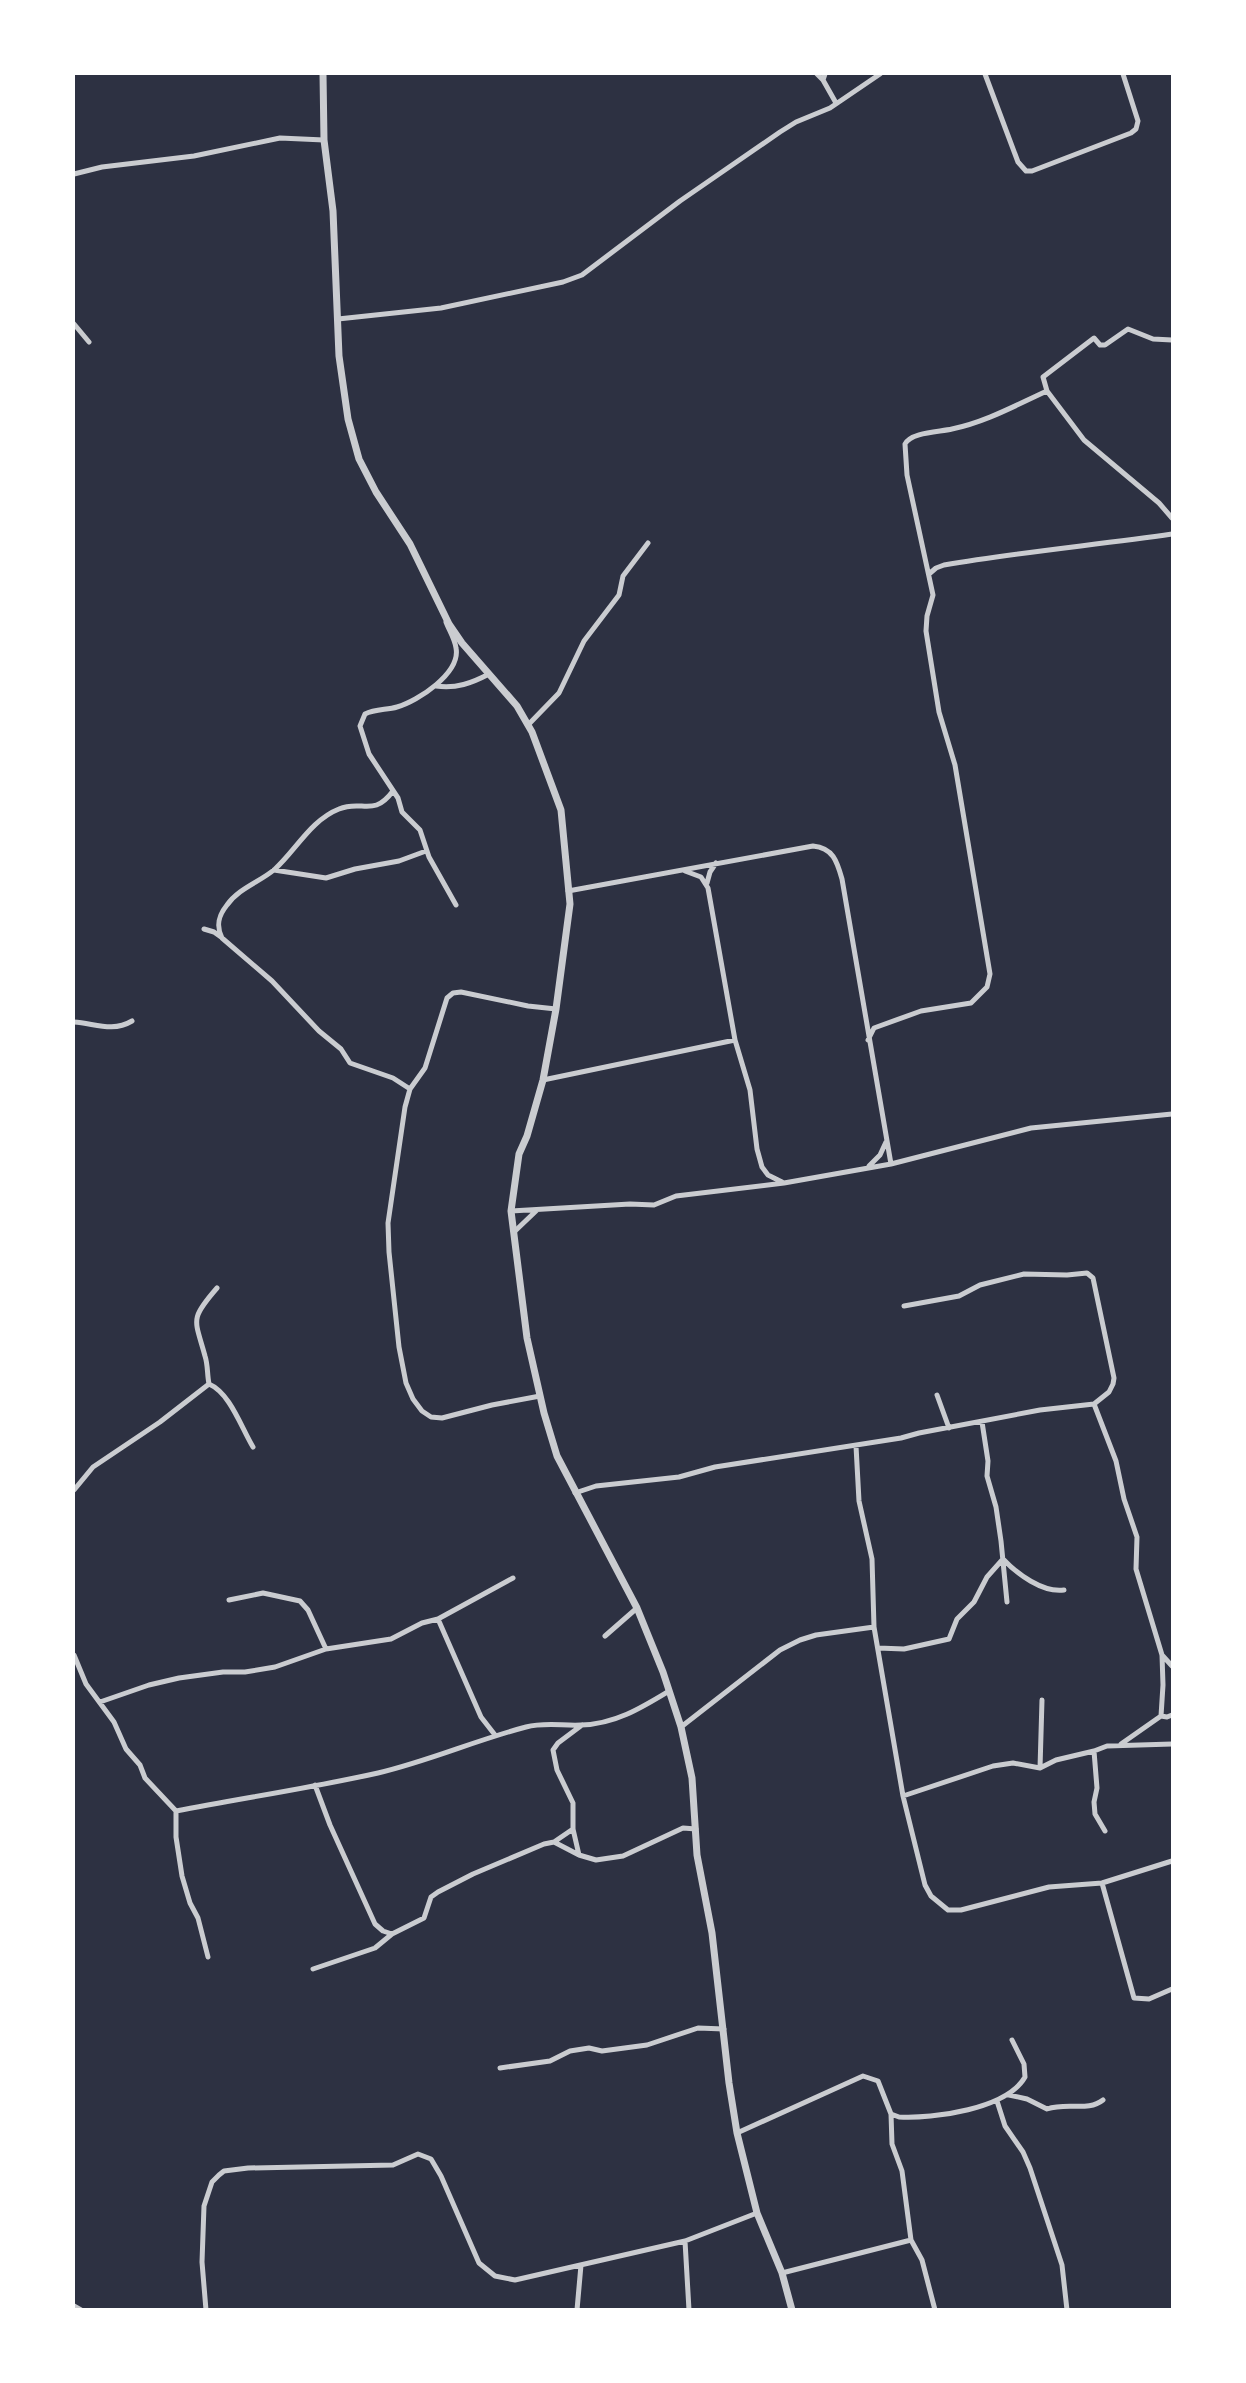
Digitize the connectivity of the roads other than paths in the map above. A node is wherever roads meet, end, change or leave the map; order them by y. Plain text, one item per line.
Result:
1 (323, 74) edge
2 (817, 74) edge
3 (880, 74) edge
4 (985, 74) edge
5 (1123, 74) edge
6 (824, 77) edge
7 (836, 104) junction
8 (324, 140) junction
9 (74, 174) edge
10 (338, 319) junction
11 (74, 324) edge
12 (1173, 340) edge
13 (89, 342) dead end
14 (1047, 391) junction
15 (1173, 518) edge
16 (1173, 534) edge
17 (648, 543) dead end
18 (929, 574) junction
19 (441, 609) junction
20 (489, 674) junction
21 (436, 686) junction
22 (528, 725) junction
23 (393, 791) junction
24 (426, 851) junction
25 (716, 863) junction
26 (274, 870) junction
27 (683, 870) junction
28 (707, 884) junction
29 (567, 891) junction
30 (456, 904) dead end
31 (204, 929) dead end
32 (222, 938) junction
33 (556, 1009) junction
34 (132, 1021) dead end
35 (74, 1022) edge
36 (735, 1040) junction
37 (868, 1040) junction
38 (543, 1080) junction
39 (410, 1089) junction
40 (1173, 1114) edge
41 (886, 1141) junction
42 (891, 1164) junction
43 (866, 1167) junction
44 (784, 1183) junction
45 (511, 1211) junction
46 (536, 1211) junction
47 (514, 1232) junction
48 (217, 1288) dead end
49 (904, 1306) dead end
50 (209, 1384) junction
51 (937, 1395) dead end
52 (540, 1396) junction
53 (1094, 1404) junction
54 (982, 1422) junction
55 (949, 1428) junction
56 (856, 1446) junction
57 (253, 1447) dead end
58 (74, 1490) edge
59 (575, 1493) junction
60 (1003, 1559) junction
61 (513, 1578) dead end
62 (1064, 1590) dead end
63 (229, 1600) dead end
64 (1007, 1602) dead end
65 (637, 1608) junction
66 (438, 1618) junction
67 (874, 1627) junction
68 (605, 1636) dead end
69 (878, 1648) junction
70 (326, 1649) junction
71 (74, 1655) edge
72 (1162, 1655) junction
73 (1173, 1666) edge
74 (669, 1691) junction
75 (1042, 1700) dead end
76 (100, 1702) junction
77 (1173, 1715) edge
78 (1161, 1716) junction
79 (582, 1725) junction
80 (681, 1727) junction
81 (495, 1735) junction
82 (1121, 1744) junction
83 (1173, 1744) edge
84 (1094, 1751) junction
85 (1040, 1768) junction
86 (315, 1785) junction
87 (903, 1796) junction
88 (176, 1811) junction
89 (573, 1829) junction
90 (696, 1829) junction
91 (1105, 1831) dead end
92 (554, 1842) junction
93 (579, 1855) junction
94 (1173, 1861) edge
95 (1102, 1882) junction
96 (392, 1934) junction
97 (208, 1957) dead end
98 (313, 1969) dead end
99 (1171, 1992) edge
100 (724, 2029) junction
101 (1012, 2040) dead end
102 (500, 2068) dead end
103 (1009, 2095) junction
104 (1103, 2100) dead end
105 (997, 2101) junction
106 (891, 2114) junction
107 (737, 2133) junction
108 (757, 2213) junction
109 (911, 2240) junction
110 (685, 2241) junction
111 (581, 2265) junction
112 (782, 2273) junction
113 (74, 2306) edge
114 (81, 2310) edge
115 (206, 2310) edge
116 (577, 2310) edge
117 (689, 2310) edge
118 (792, 2310) edge
119 (936, 2310) edge
120 (1067, 2310) edge

1 - 8 street
2 - 6 street
3 - 7 street
4 - 5 street
6 - 7 street
7 - 10 street
8 - 9 street
8 - 10 street
10 - 19 street
11 - 13 street
12 - 14 street
14 - 15 street
14 - 18 street
16 - 18 street
17 - 22 street
18 - 37 street
19 - 20 street
19 - 21 street
20 - 21 street
20 - 22 street
21 - 23 street
22 - 29 street
23 - 24 street
23 - 26 street
24 - 26 street
24 - 30 street
25 - 27 street
25 - 28 street
25 - 37 street
26 - 32 street
27 - 28 street
27 - 29 street
28 - 36 street
29 - 33 street
31 - 32 street
32 - 39 street
33 - 38 street
33 - 39 street
34 - 35 street
36 - 38 street
36 - 44 street
37 - 41 street
38 - 45 street
39 - 52 street
40 - 42 street
41 - 42 street
41 - 43 street
42 - 43 street
43 - 44 street
44 - 46 street
45 - 46 street
45 - 47 street
46 - 47 street
47 - 52 street
48 - 50 street
49 - 53 street
50 - 57 street
50 - 58 street
51 - 55 street
52 - 59 street
53 - 54 street
53 - 72 street
54 - 55 street
54 - 60 street
55 - 56 street
56 - 59 street
56 - 67 street
59 - 65 street
60 - 62 street
60 - 64 street
60 - 69 street
61 - 66 street
63 - 70 street
65 - 68 street
65 - 74 street
66 - 70 street
66 - 81 street
67 - 69 street
67 - 80 street
69 - 87 street
70 - 76 street
71 - 76 street
72 - 73 street
72 - 78 street
74 - 79 street
74 - 80 street
75 - 85 street
76 - 88 street
77 - 78 street
78 - 82 street
79 - 81 street
79 - 89 street
80 - 90 street
81 - 86 street
82 - 83 street
82 - 84 street
84 - 85 street
84 - 91 street
85 - 87 street
86 - 88 street
86 - 96 street
87 - 95 street
88 - 97 street
89 - 92 street
89 - 93 street
90 - 93 street
90 - 100 street
92 - 93 street
92 - 96 street
94 - 95 street
95 - 99 street
96 - 98 street
100 - 102 street
100 - 107 street
101 - 103 street
103 - 104 street
103 - 105 street
105 - 106 street
105 - 120 street
106 - 107 street
106 - 109 street
107 - 108 street
108 - 110 street
108 - 112 street
109 - 112 street
109 - 119 street
110 - 111 street
110 - 117 street
111 - 115 street
111 - 116 street
112 - 118 street
113 - 114 street

